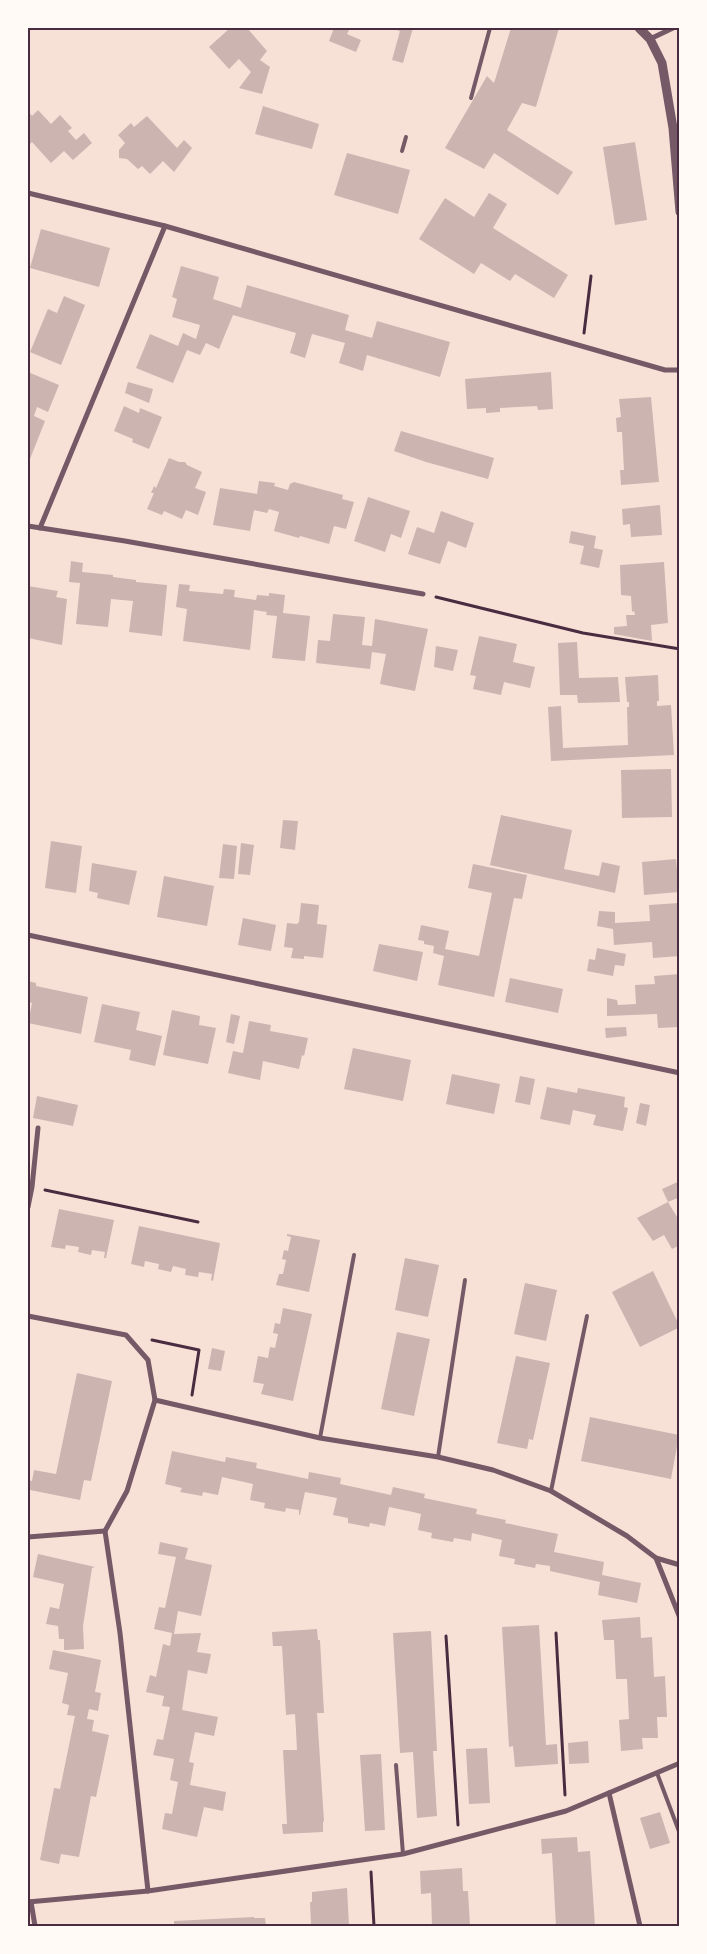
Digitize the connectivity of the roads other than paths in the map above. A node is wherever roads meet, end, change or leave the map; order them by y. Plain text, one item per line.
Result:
1 (490, 28) edge
2 (638, 28) edge
3 (673, 28) edge
4 (650, 39) junction
5 (471, 98) dead end
6 (676, 128) edge
7 (406, 137) dead end
8 (402, 151) dead end
9 (28, 193) edge
10 (680, 212) edge
11 (165, 226) junction
12 (680, 370) edge
13 (28, 526) edge
14 (40, 528) junction
15 (423, 594) road end
16 (28, 935) edge
17 (680, 1073) edge
18 (38, 1128) dead end
19 (28, 1207) edge
20 (354, 1254) dead end
21 (465, 1280) dead end
22 (28, 1316) edge
23 (587, 1316) dead end
24 (155, 1400) junction
25 (320, 1438) junction
26 (438, 1457) junction
27 (551, 1491) junction
28 (105, 1531) junction
29 (28, 1537) edge
30 (656, 1558) junction
31 (680, 1565) edge
32 (680, 1618) edge
33 (680, 1763) edge
34 (396, 1765) dead end
35 (657, 1773) junction
36 (609, 1793) junction
37 (680, 1834) edge
38 (403, 1854) junction
39 (148, 1891) junction
40 (29, 1902) edge
41 (35, 1926) edge
42 (640, 1926) edge

1 - 5 lane
2 - 4 street
3 - 4 street
4 - 6 street
6 - 10 street
7 - 8 lane
9 - 11 street
11 - 12 street
11 - 14 street
13 - 14 street
14 - 15 street
16 - 17 street
18 - 19 street
20 - 25 lane
21 - 26 lane
22 - 24 street
23 - 27 lane
24 - 25 street
24 - 28 street
25 - 26 street
26 - 27 street
27 - 30 street
28 - 29 street
28 - 39 street
30 - 31 street
30 - 32 street
33 - 35 street
34 - 38 lane
35 - 36 street
35 - 37 lane
36 - 38 street
36 - 42 street
38 - 39 street
39 - 40 street
40 - 41 street

